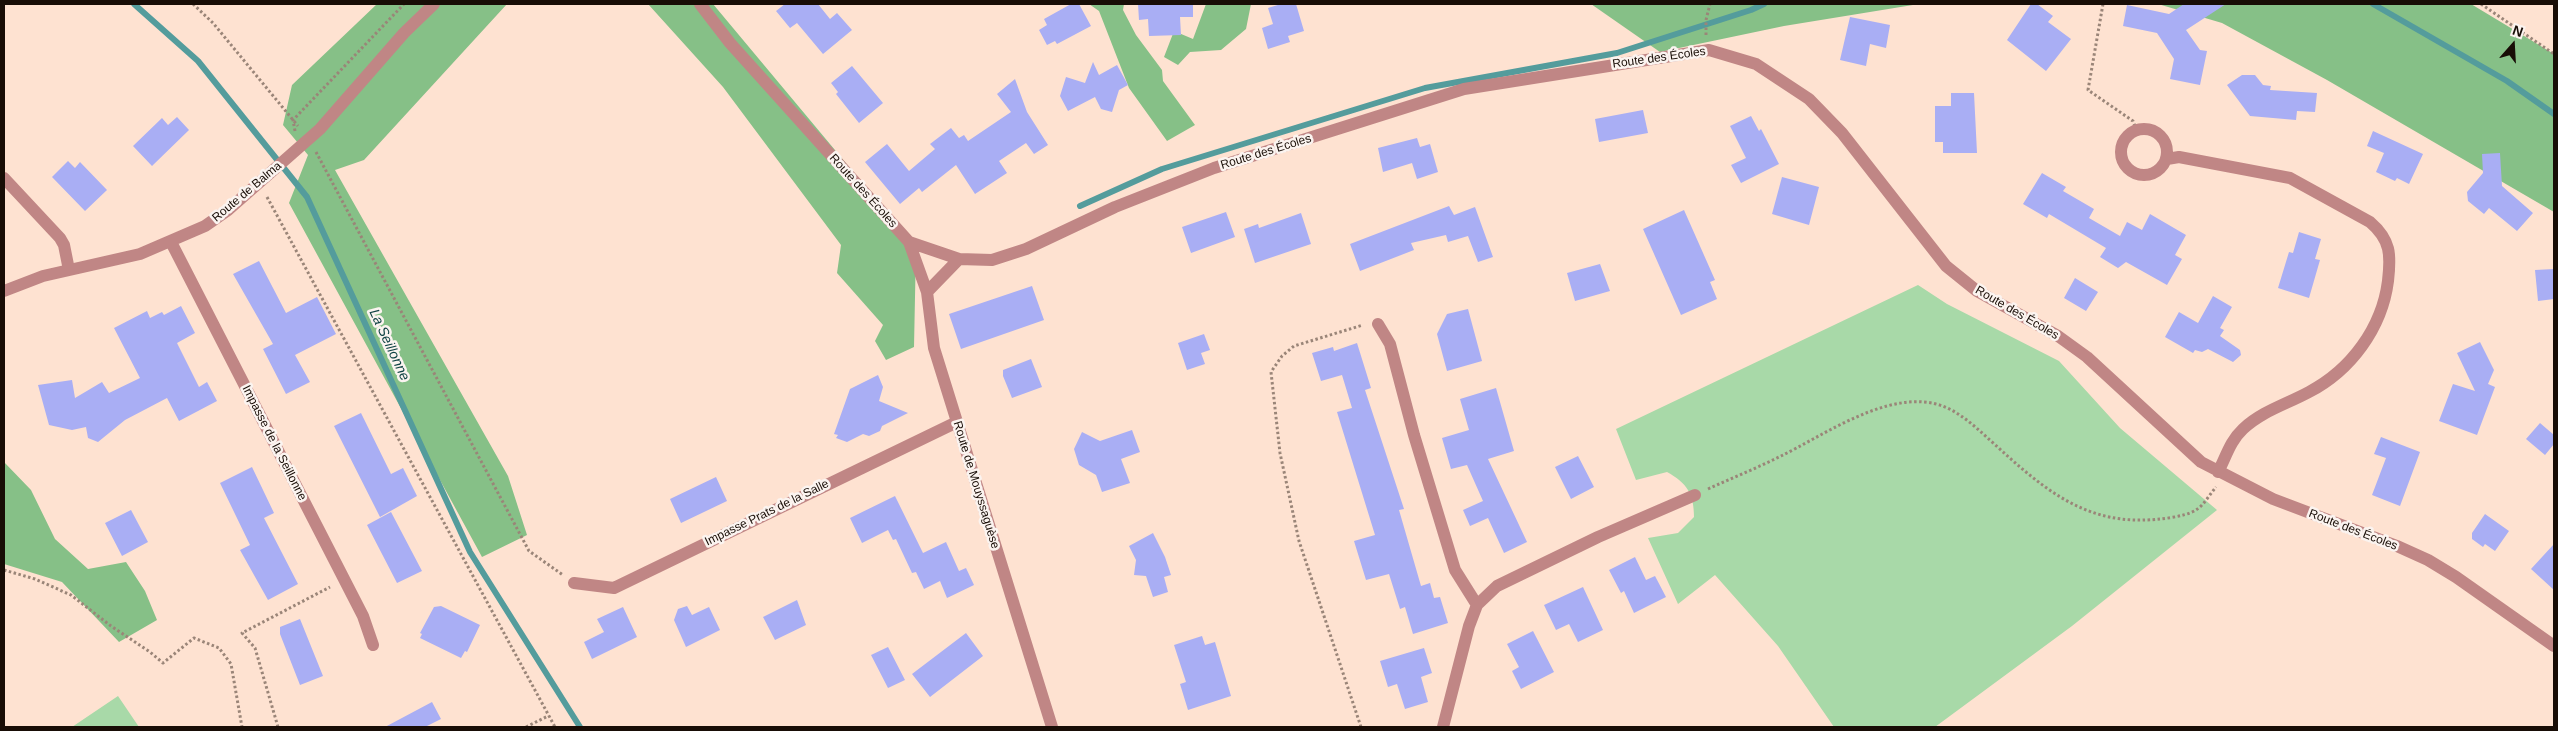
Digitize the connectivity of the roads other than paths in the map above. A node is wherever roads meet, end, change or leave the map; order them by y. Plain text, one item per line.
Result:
1 (434, 4) edge
2 (700, 4) edge
3 (2167, 159) junction
4 (4, 178) edge
5 (171, 242) junction
6 (909, 242) junction
7 (959, 259) junction
8 (69, 270) junction
9 (4, 291) edge
10 (927, 292) junction
11 (1378, 324) road end
12 (957, 422) junction
13 (2222, 474) junction
14 (1695, 495) road end
15 (574, 583) road end
16 (1477, 604) junction
17 (373, 646) dead end
18 (2554, 646) edge
19 (1052, 727) edge
20 (1443, 727) edge

1 - 5 street, Route de Balma
2 - 6 street, Route des Écoles
3 - 3 street
3 - 13 street
4 - 8 street
5 - 8 street, Route de Balma
5 - 17 street, Impasse de la Seillonne
6 - 7 street, Route des Écoles
6 - 10 street, Route de Mouyssaguèse
7 - 10 street
7 - 13 street, Route des Écoles
8 - 9 street, Route de Balma
10 - 12 street, Route de Mouyssaguèse
11 - 16 street
12 - 15 street, Impasse Prats de la Salle
12 - 19 street, Route de Mouyssaguèse
13 - 18 street, Route des Écoles
14 - 16 street
16 - 20 street

